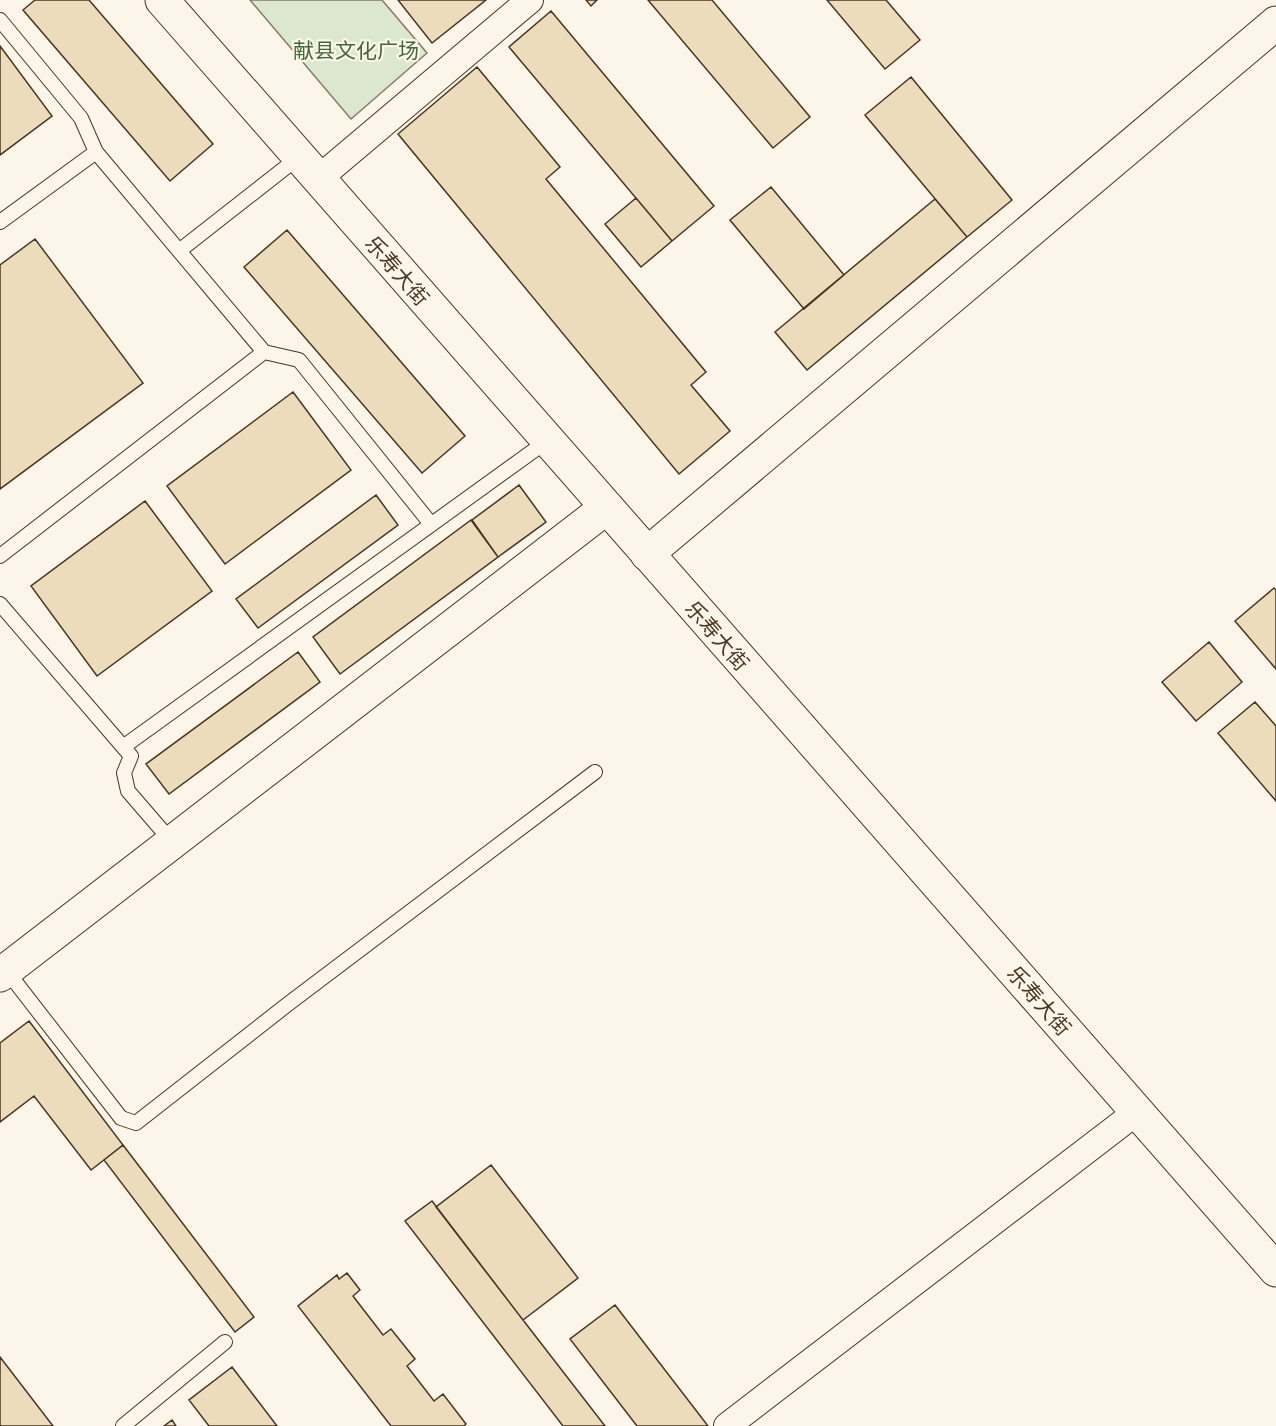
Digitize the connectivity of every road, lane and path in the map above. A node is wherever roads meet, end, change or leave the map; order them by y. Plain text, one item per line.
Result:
1 (162, 0) edge
2 (530, 0) edge
3 (0, 20) edge
4 (1276, 23) edge
5 (96, 152) junction
6 (308, 168) junction
7 (0, 222) edge
8 (179, 251) junction
9 (264, 352) junction
10 (547, 441) junction
11 (606, 508) junction
12 (431, 524) junction
13 (647, 554) junction
14 (0, 556) edge
15 (0, 604) edge
16 (123, 747) junction
17 (595, 772) dead end
18 (172, 842) junction
19 (3, 972) edge
20 (1138, 1112) junction
21 (1276, 1270) edge
22 (225, 1342) dead end
23 (123, 1426) edge
24 (727, 1426) edge

1 - 6 main road, 乐寿大街
2 - 6 street
3 - 5 lane
4 - 13 main road
5 - 7 lane
5 - 8 lane
6 - 8 lane
6 - 10 main road, 乐寿大街
8 - 9 lane
9 - 12 lane
9 - 14 lane
10 - 11 main road, 乐寿大街
10 - 12 lane
11 - 13 main road, 乐寿大街
11 - 18 main road
12 - 16 lane
13 - 20 main road, 乐寿大街
15 - 16 lane
16 - 18 lane
17 - 19 lane
18 - 19 main road
20 - 21 main road, 乐寿大街
20 - 24 street
22 - 23 lane

